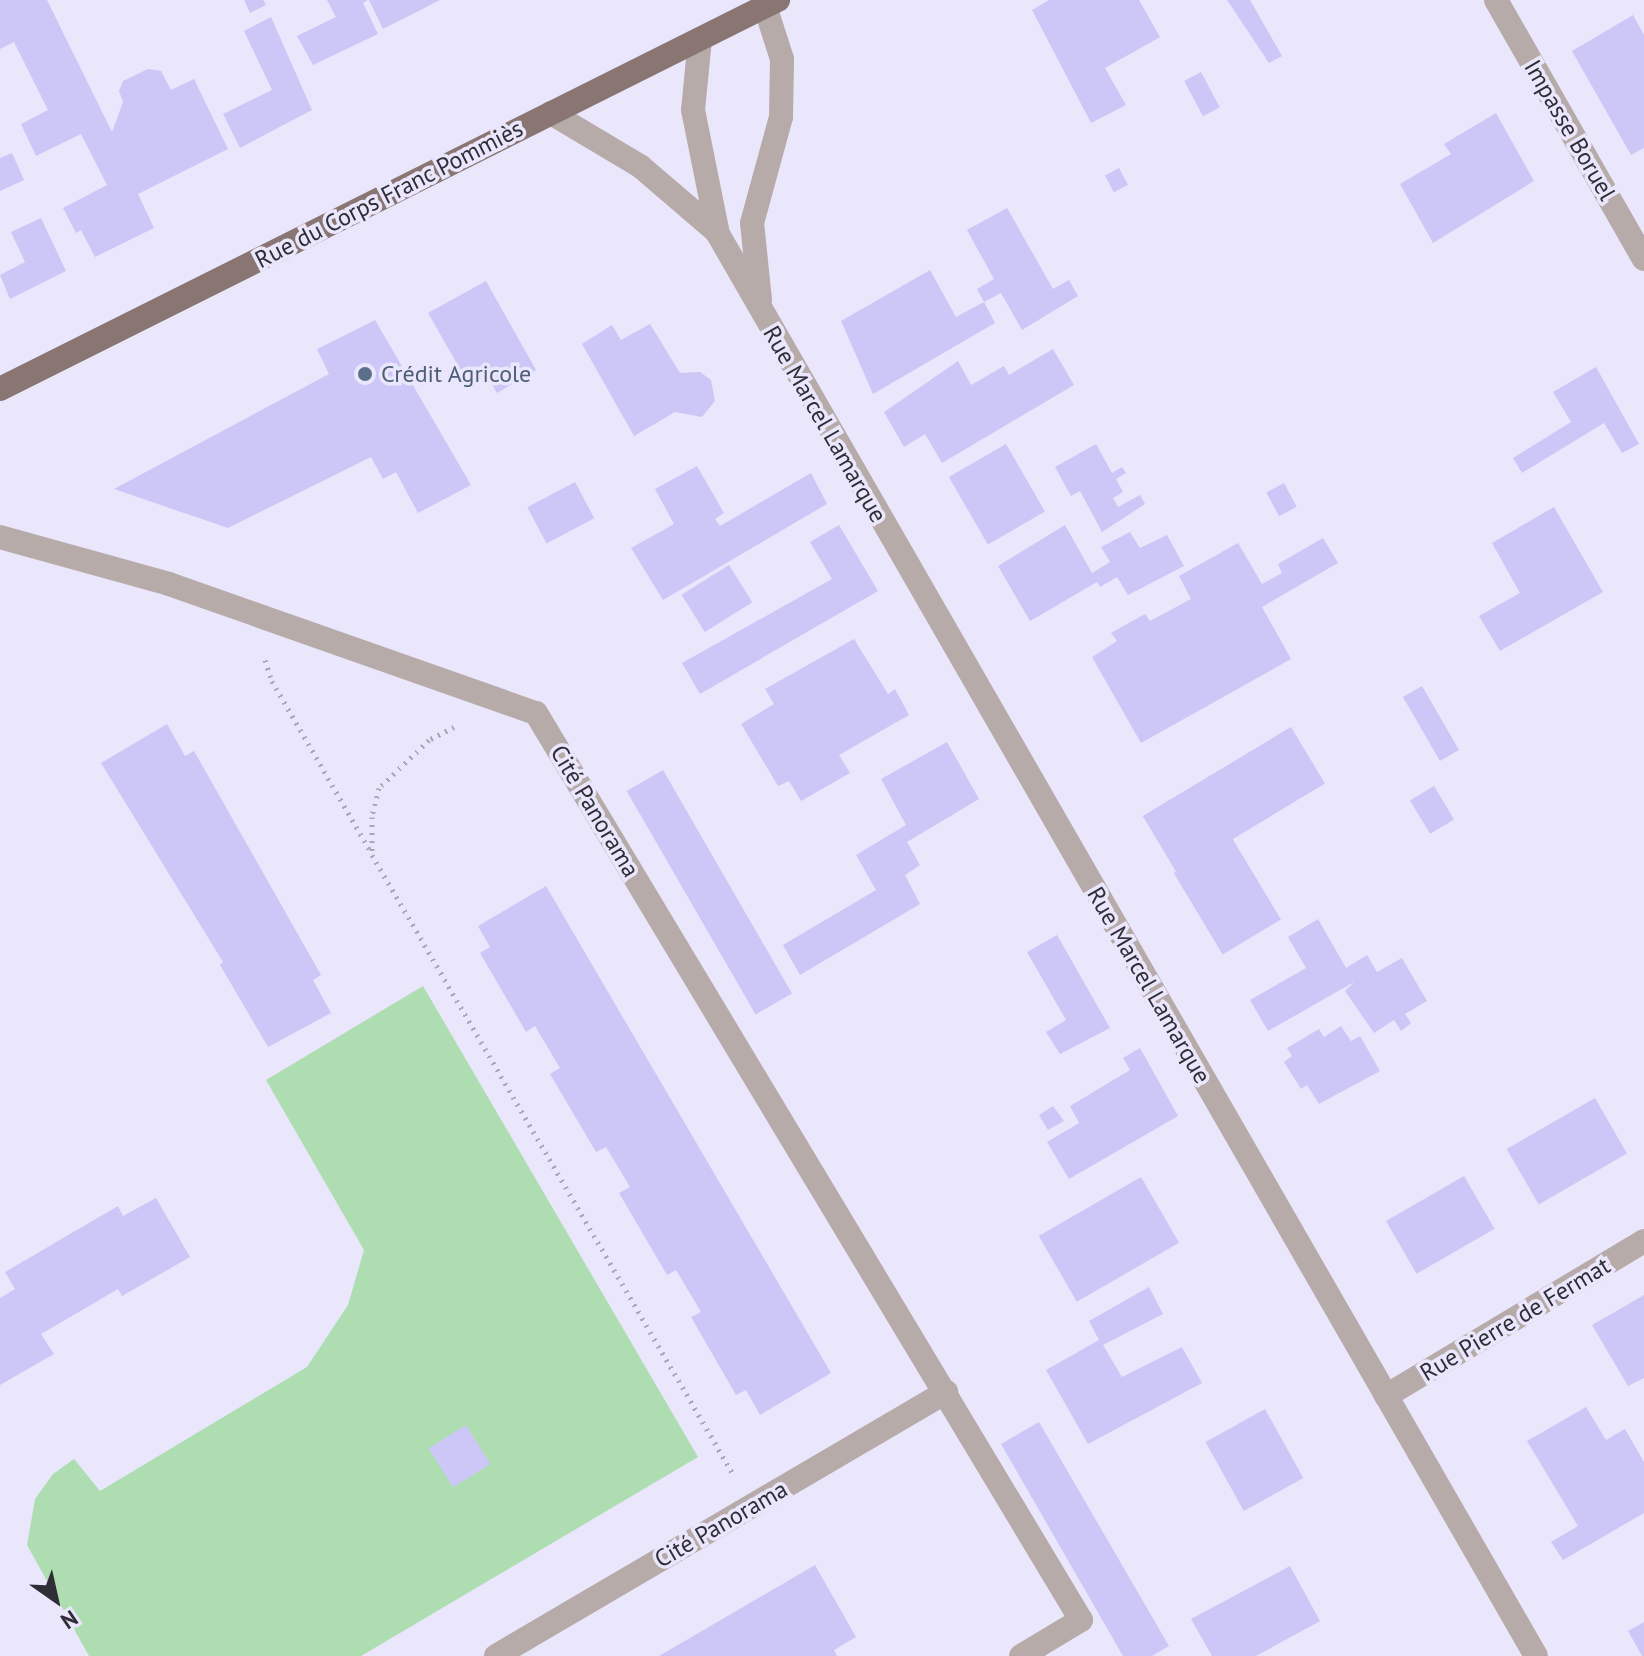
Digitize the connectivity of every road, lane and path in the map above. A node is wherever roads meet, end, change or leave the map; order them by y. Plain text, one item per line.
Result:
1 (1496, 0) edge
2 (772, 3) edge
3 (700, 39) junction
4 (551, 113) junction
5 (718, 234) junction
6 (1644, 259) edge
7 (762, 315) junction
8 (0, 389) edge
9 (0, 537) edge
10 (251, 613) junction
11 (500, 701) junction
12 (372, 855) junction
13 (1644, 1241) edge
14 (946, 1392) junction
15 (1386, 1396) junction
16 (752, 1506) junction
17 (496, 1656) edge
18 (1021, 1656) edge
19 (1536, 1656) edge

1 - 6 street, Impasse Boruel
2 - 3 main road, Rue du Corps Franc Pommiès
2 - 7 street, Rue Marcel Lamarque
3 - 4 main road, Rue du Corps Franc Pommiès
3 - 5 street, Rue Marcel Lamarque
4 - 5 street, Rue Marcel Lamarque
4 - 8 main road, Rue du Corps Franc Pommiès
5 - 7 street, Rue Marcel Lamarque
7 - 15 street, Rue Marcel Lamarque
9 - 10 street, Cité Panorama
10 - 11 street, Cité Panorama
10 - 12 path
11 - 12 path
11 - 14 street, Cité Panorama
12 - 16 path
13 - 15 street, Rue Pierre de Fermat
14 - 16 street, Cité Panorama
14 - 18 street, Cité Panorama
15 - 19 street, Rue Marcel Lamarque
16 - 17 street, Cité Panorama

